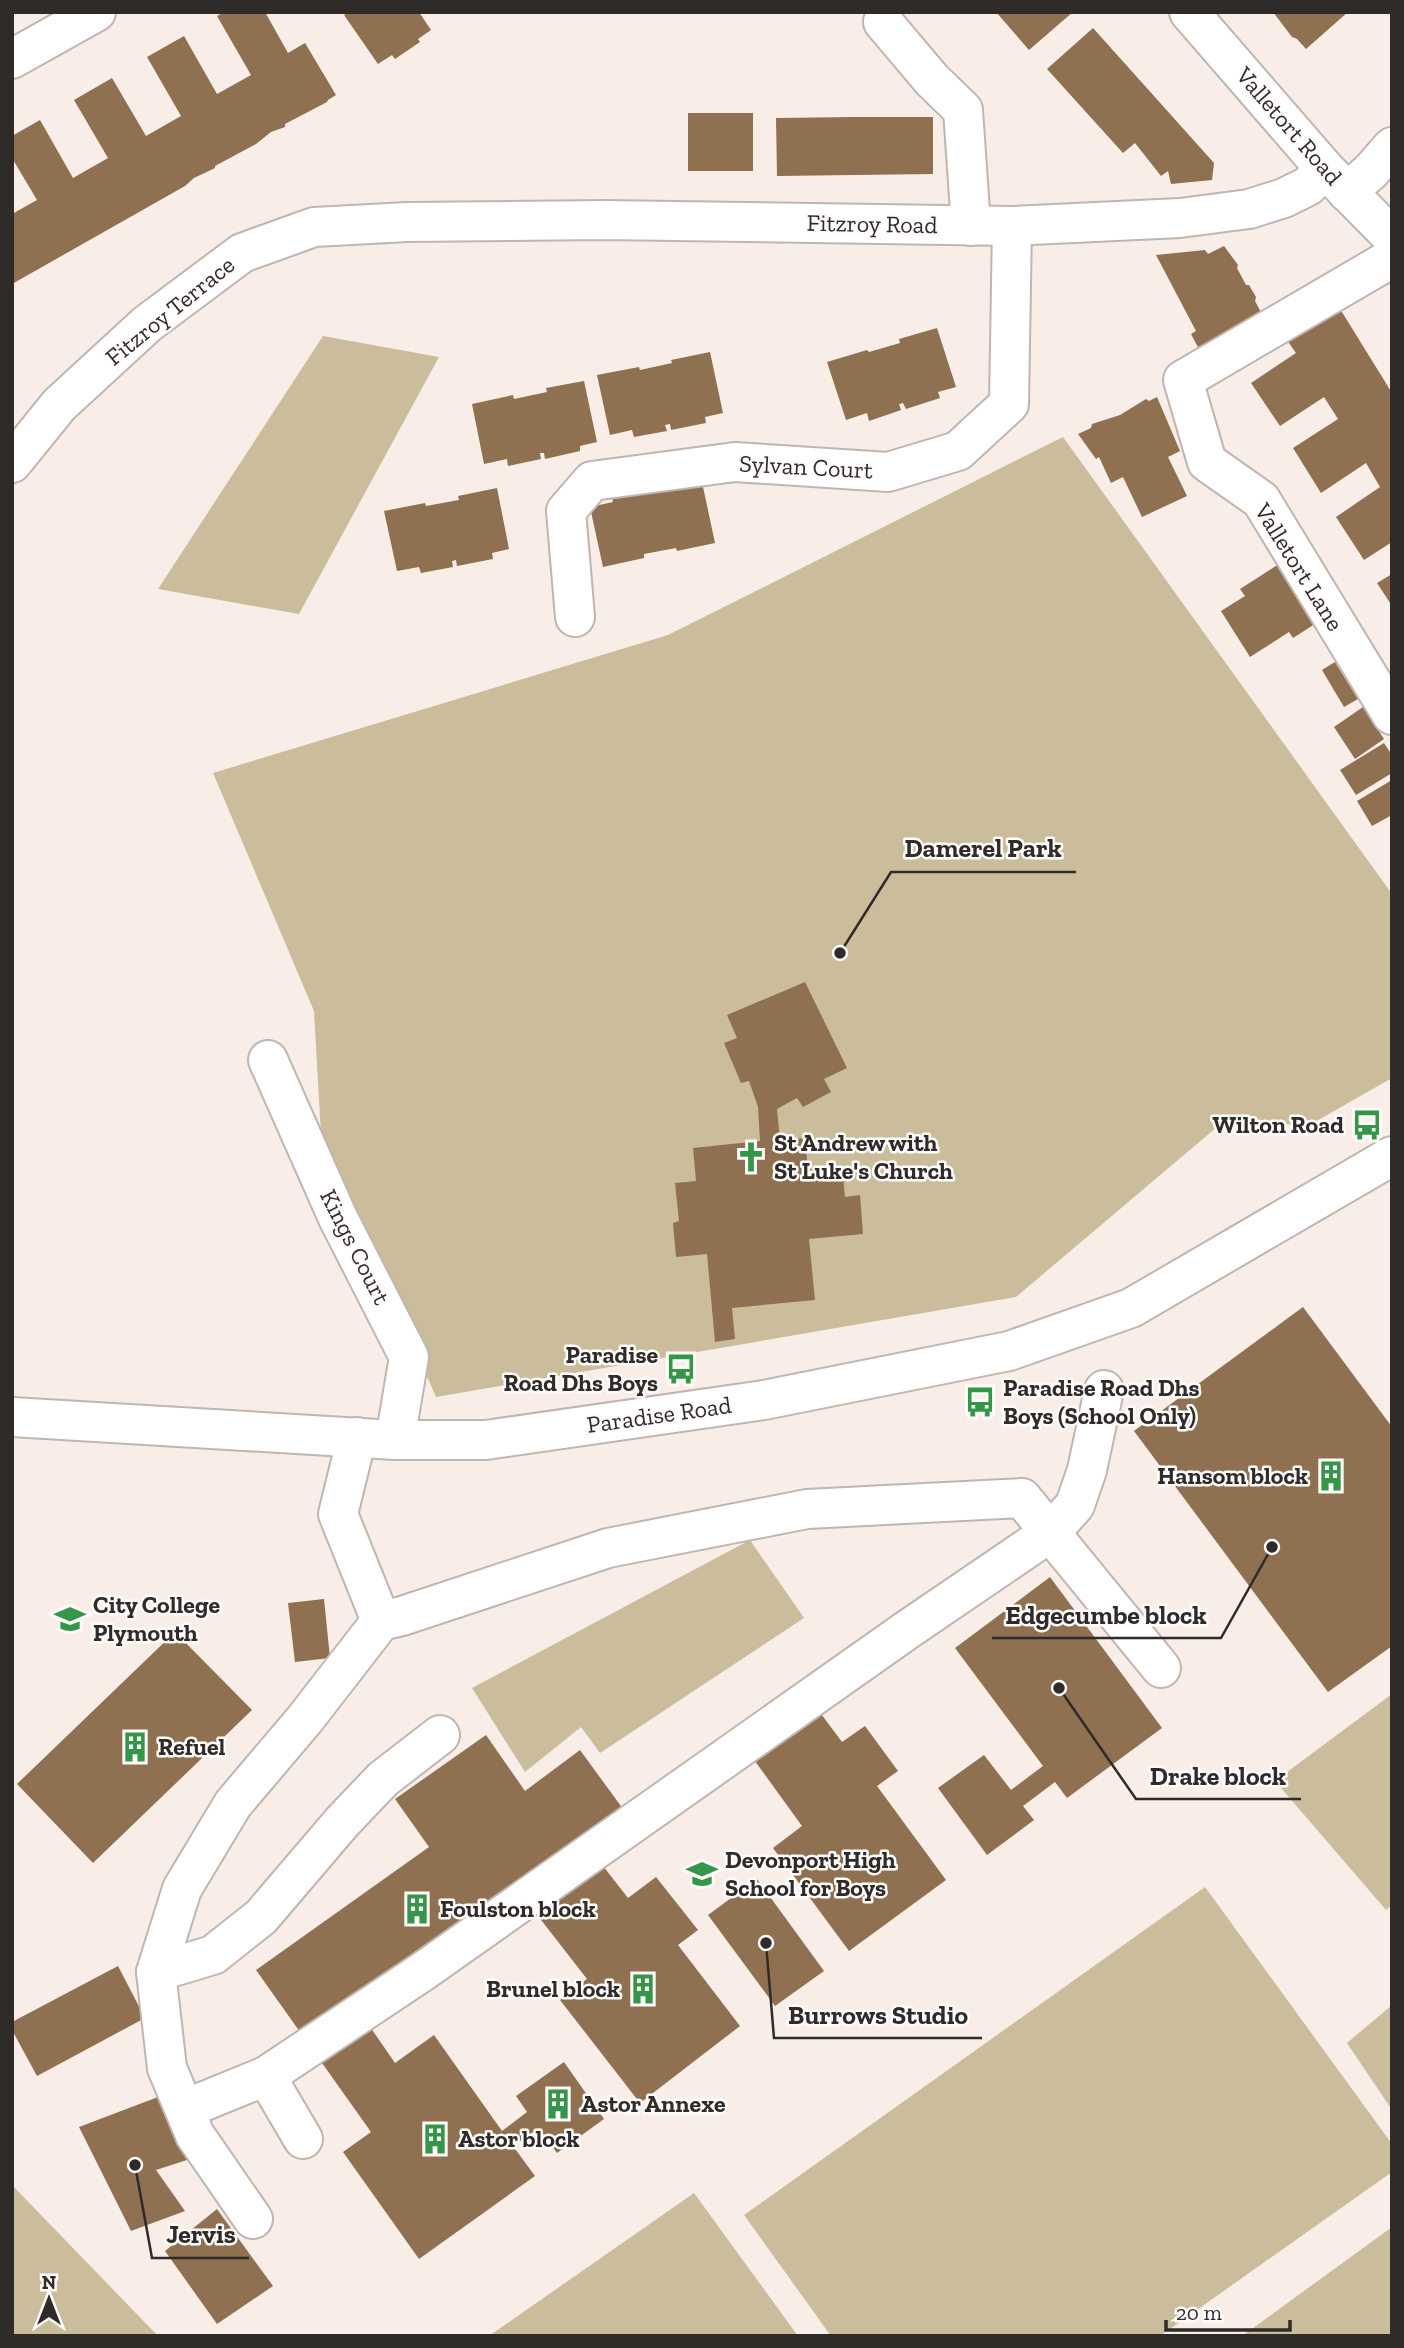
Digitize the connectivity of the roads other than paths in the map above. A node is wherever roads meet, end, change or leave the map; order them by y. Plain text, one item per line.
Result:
1 (96, 12) edge
2 (1189, 12) edge
3 (883, 22) dead end
4 (12, 59) edge
5 (1392, 147) edge
6 (1336, 181) junction
7 (407, 222) joint
8 (971, 226) junction
9 (1012, 226) junction
10 (1392, 237) edge
11 (1392, 258) edge
12 (12, 463) edge
13 (575, 617) dead end
14 (1392, 715) edge
15 (268, 1060) dead end
16 (1392, 1156) edge
17 (1347, 1180) junction
18 (1392, 1189) edge
19 (1104, 1390) dead end
20 (12, 1417) edge
21 (357, 1437) junction
22 (395, 1440) junction
23 (1051, 1532) junction
24 (381, 1621) junction
25 (1161, 1668) dead end
26 (440, 1735) dead end
27 (156, 1972) junction
28 (266, 2077) junction
29 (185, 2109) junction
30 (303, 2139) dead end
31 (253, 2220) dead end

1 - 4 street
2 - 6 street, Valletort Road
3 - 8 street
5 - 6 street, Fitzroy Road
6 - 9 street, Fitzroy Road
6 - 10 street, Valletort Road
7 - 8 street, Fitzroy Road
7 - 12 street, Fitzroy Terrace
8 - 9 street, Fitzroy Road
9 - 13 street, Sylvan Court
11 - 14 street, Valletort Lane
15 - 22 street, Kings Court
16 - 17 street
17 - 18 street
17 - 22 street, Paradise Road
19 - 23 street
20 - 21 street, Paradise Road
21 - 22 street, Paradise Road
21 - 24 street
23 - 24 street
23 - 25 street
23 - 28 street
24 - 27 street
26 - 27 street
27 - 29 street
28 - 29 street
28 - 30 street
29 - 31 street

